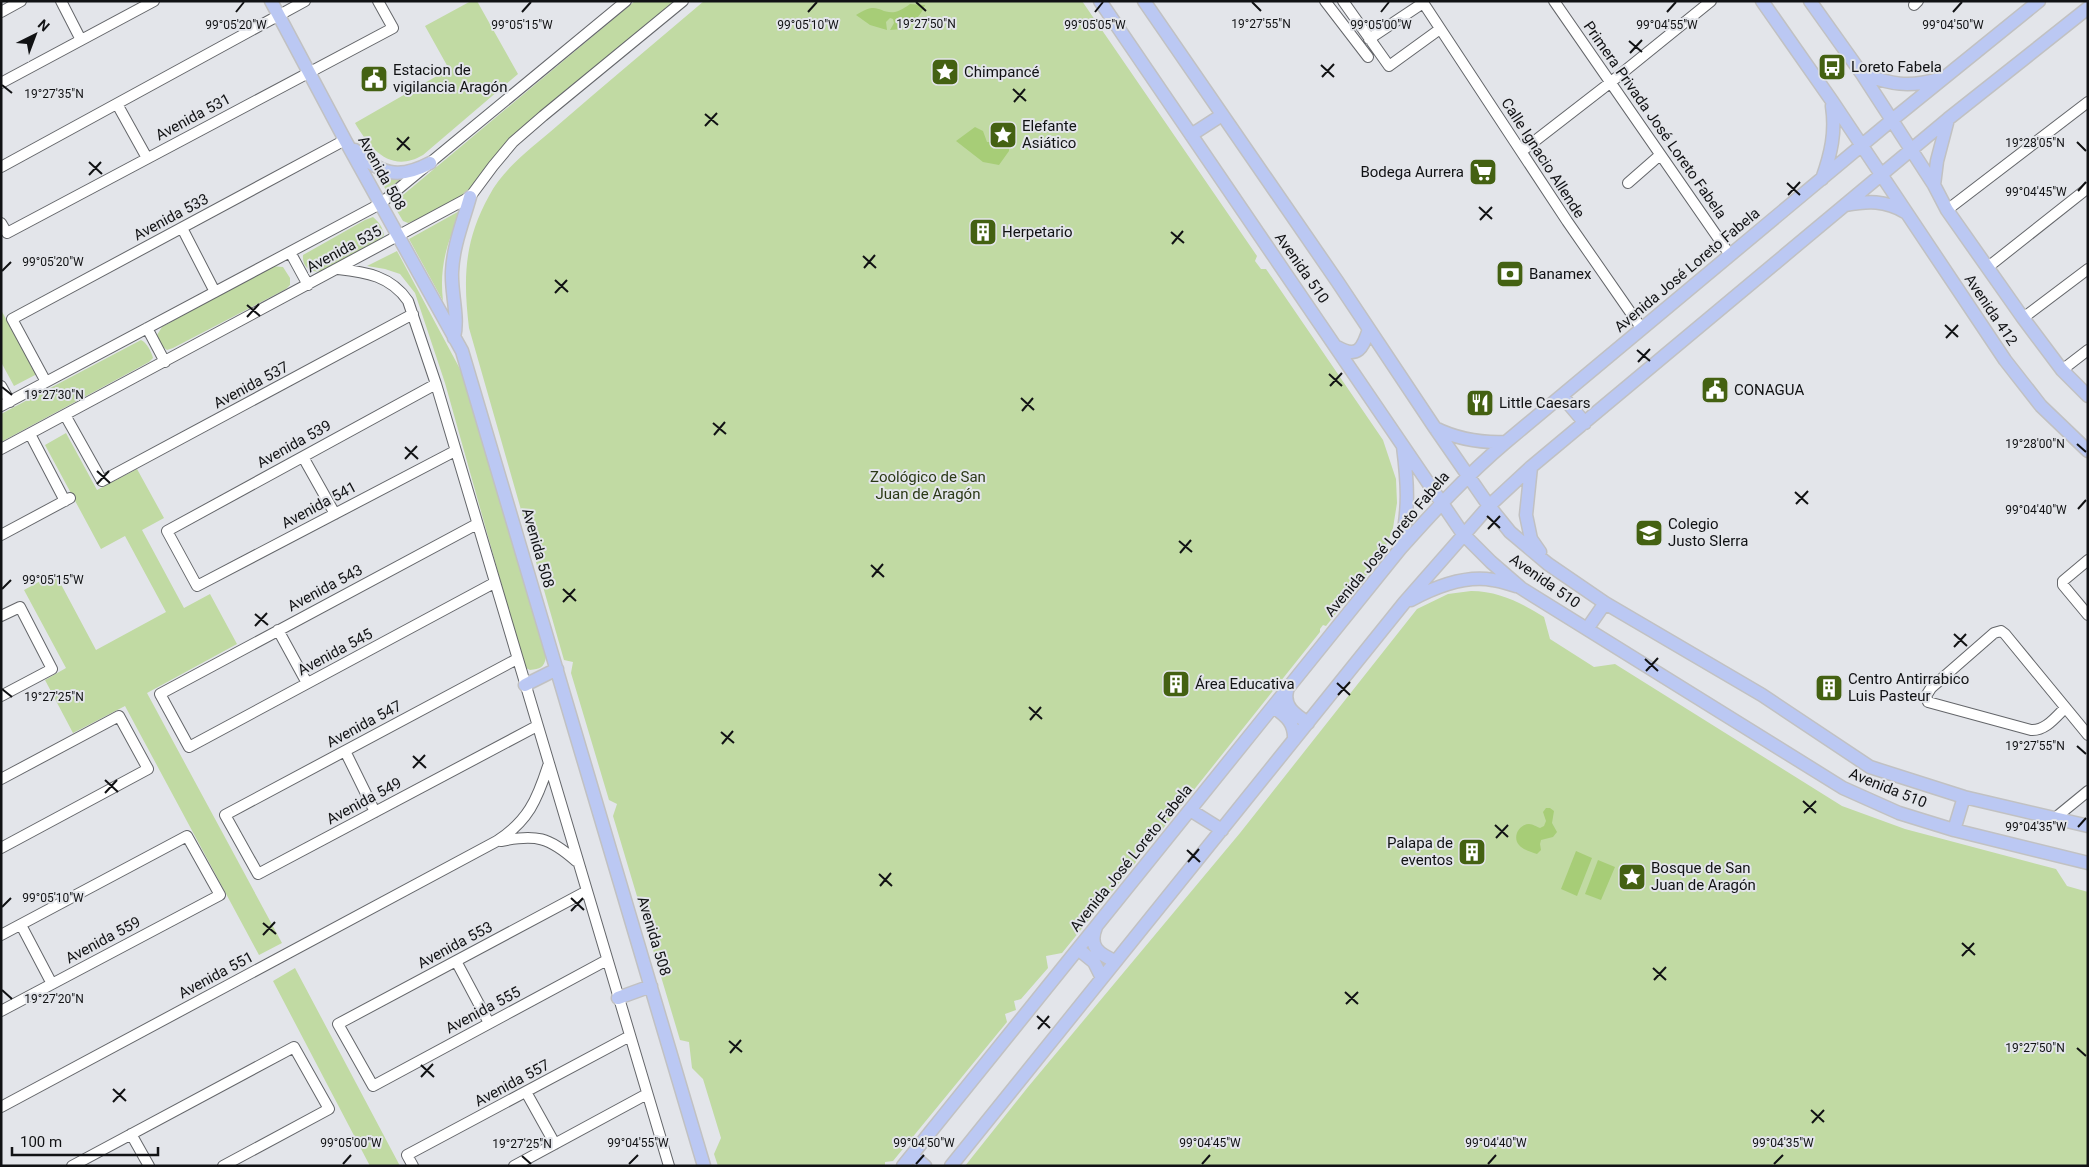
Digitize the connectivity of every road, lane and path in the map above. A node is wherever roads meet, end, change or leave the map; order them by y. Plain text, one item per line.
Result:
1 (22, 1) edge
2 (61, 1) edge
3 (154, 1) edge
4 (271, 1) edge
5 (305, 1) edge
6 (378, 1) edge
7 (626, 1) edge
8 (683, 1) edge
9 (1100, 1) edge
10 (1144, 1) edge
11 (1325, 1) edge
12 (1554, 1) edge
13 (1711, 1) edge
14 (1762, 1) edge
15 (1810, 1) edge
16 (2039, 1) edge
17 (1422, 2) edge
18 (1348, 3) edge
19 (2088, 8) edge
20 (1, 12) edge
21 (279, 15) junction
22 (1440, 29) junction
23 (1369, 39) junction
24 (81, 40) junction
25 (1368, 58) dead end
26 (310, 72) junction
27 (1862, 74) junction
28 (1944, 78) junction
29 (1611, 82) junction
30 (1, 83) edge
31 (1832, 101) junction
32 (2088, 102) edge
33 (117, 104) junction
34 (1222, 115) junction
35 (1948, 119) junction
36 (1892, 120) junction
37 (1191, 135) junction
38 (345, 140) junction
39 (1861, 146) junction
40 (1911, 150) junction
41 (1522, 151) junction
42 (1660, 155) junction
43 (147, 158) junction
44 (430, 163) junction
45 (1, 167) edge
46 (1882, 175) junction
47 (1821, 180) junction
48 (1628, 183) dead end
49 (1934, 185) junction
50 (2088, 188) edge
51 (470, 197) junction
52 (380, 204) junction
53 (1845, 205) junction
54 (1947, 210) junction
55 (1906, 212) junction
56 (1, 223) edge
57 (182, 228) junction
58 (398, 237) junction
59 (290, 252) junction
60 (1730, 255) junction
61 (1988, 268) junction
62 (2088, 268) edge
63 (338, 269) junction
64 (308, 285) junction
65 (215, 292) junction
66 (413, 314) junction
67 (2023, 318) junction
68 (147, 328) junction
69 (1369, 329) junction
70 (1642, 329) junction
71 (454, 338) junction
72 (1337, 347) junction
73 (2088, 350) edge
74 (165, 362) junction
75 (2062, 370) junction
76 (46, 382) junction
77 (436, 384) junction
78 (1, 386) edge
79 (1562, 396) junction
80 (2088, 396) edge
81 (5, 404) edge
82 (65, 415) junction
83 (1585, 423) junction
84 (1435, 428) junction
85 (30, 434) junction
86 (1506, 442) junction
87 (1402, 443) junction
88 (1, 449) edge
89 (455, 451) junction
90 (2088, 452) edge
91 (303, 456) junction
92 (1531, 467) junction
93 (1468, 475) junction
94 (1442, 502) junction
95 (1489, 506) junction
96 (335, 514) junction
97 (477, 524) junction
98 (1463, 534) junction
99 (1, 535) edge
100 (1400, 550) junction
101 (2088, 560) edge
102 (1548, 564) junction
103 (494, 583) junction
104 (197, 586) joint
105 (1521, 588) junction
106 (1404, 603) junction
107 (1605, 603) junction
108 (2088, 615) edge
109 (1, 616) edge
110 (1587, 629) junction
111 (278, 630) junction
112 (517, 659) junction
113 (557, 669) junction
114 (307, 684) junction
115 (525, 685) junction
116 (1287, 690) junction
117 (1, 696) edge
118 (1273, 707) junction
119 (2066, 708) junction
120 (1308, 723) junction
121 (537, 726) junction
122 (2088, 736) edge
123 (1294, 740) junction
124 (189, 747) joint
125 (345, 751) junction
126 (548, 766) junction
127 (1, 779) edge
128 (2088, 791) edge
129 (1964, 797) junction
130 (1190, 810) junction
131 (375, 812) junction
132 (2055, 818) junction
133 (2088, 826) edge
134 (1222, 830) junction
135 (1954, 830) junction
136 (497, 842) junction
137 (1, 848) edge
138 (577, 862) junction
139 (2088, 863) edge
140 (258, 874) joint
141 (587, 892) junction
142 (21, 925) junction
143 (1096, 928) junction
144 (1, 935) edge
145 (1078, 949) junction
146 (607, 960) junction
147 (456, 961) junction
148 (1115, 961) junction
149 (1102, 978) junction
150 (52, 984) junction
151 (652, 986) junction
152 (618, 998) junction
153 (1, 1011) edge
154 (490, 1023) junction
155 (630, 1036) junction
156 (373, 1086) joint
157 (526, 1092) junction
158 (647, 1094) junction
159 (1, 1107) edge
160 (132, 1134) junction
161 (555, 1144) junction
162 (912, 1155) junction
163 (668, 1165) edge
164 (72, 1166) edge
165 (149, 1166) edge
166 (223, 1166) edge
167 (413, 1166) edge
168 (514, 1166) edge
169 (704, 1166) edge
170 (904, 1166) edge
171 (925, 1166) edge
172 (951, 1166) edge

1 - 20 street
2 - 24 street
3 - 24 street
4 - 21 main road, Avenida 508
5 - 21 street
6 - 26 street, Avenida 531
7 - 44 street, Avenida 535
8 - 51 street, Avenida 535
9 - 37 main road, Avenida 510
10 - 34 main road, Avenida 510
11 - 25 street
12 - 29 street, Primera Privada José Loreto Fabela
13 - 29 street
14 - 31 main road, Avenida 412
15 - 27 main road, Avenida 412
16 - 28 main road, Avenida José Loreto Fabela
17 - 22 street, Calle Ignacio Allende
17 - 23 street
18 - 23 street
19 - 35 main road
21 - 26 main road, Avenida 508
21 - 33 street
22 - 23 street
22 - 41 street, Calle Ignacio Allende
24 - 30 street
26 - 38 main road, Avenida 508
26 - 43 street, Avenida 531
27 - 28 main road
27 - 36 main road, Avenida 412
28 - 36 main road, Avenida José Loreto Fabela
29 - 41 street
29 - 42 street, Primera Privada José Loreto Fabela
31 - 39 main road, Avenida 412
31 - 47 main road
32 - 54 street
33 - 43 street
33 - 45 street
34 - 37 main road
34 - 69 main road, Avenida 510
35 - 40 main road
35 - 49 main road
36 - 39 main road, Avenida José Loreto Fabela
36 - 40 main road, Avenida 412
37 - 72 main road, Avenida 510
38 - 44 main road
38 - 52 main road, Avenida 508
38 - 57 street, Avenida 533
39 - 46 main road, Avenida 412
39 - 47 main road, Avenida José Loreto Fabela
40 - 46 main road
40 - 49 main road, Avenida 412
41 - 70 street, Calle Ignacio Allende
42 - 48 street
42 - 60 street, Primera Privada José Loreto Fabela
43 - 56 street, Avenida 531
44 - 52 street, Avenida 535
46 - 53 main road
46 - 55 main road, Avenida 412
47 - 60 main road, Avenida José Loreto Fabela
49 - 54 main road, Avenida 412
50 - 61 street
51 - 58 street, Avenida 535
51 - 71 main road
52 - 58 main road, Avenida 508
52 - 59 street, Avenida 535
53 - 55 main road
53 - 83 main road
54 - 61 main road, Avenida 412
55 - 90 main road, Avenida 412
57 - 65 street
57 - 76 street, Avenida 533
58 - 63 street, Avenida 535
58 - 71 main road, Avenida 508
59 - 64 street
59 - 65 street, Avenida 535
60 - 70 main road, Avenida José Loreto Fabela
61 - 67 main road, Avenida 412
62 - 67 street
63 - 64 street, Avenida 535
63 - 66 street
64 - 74 street, Avenida 535
65 - 68 street, Avenida 535
66 - 77 street
66 - 82 street, Avenida 537
67 - 75 main road, Avenida 412
68 - 74 street
68 - 76 street, Avenida 535
69 - 72 main road
69 - 84 main road, Avenida 510
70 - 79 main road, Avenida José Loreto Fabela
71 - 113 main road, Avenida 508
72 - 87 main road, Avenida 510
73 - 75 street
74 - 82 street, Avenida 535
75 - 80 main road, Avenida 412
76 - 81 street, Avenida 535
77 - 89 street
77 - 91 street, Avenida 539
78 - 81 street
79 - 83 main road
79 - 86 main road, Avenida José Loreto Fabela
82 - 85 street, Avenida 535
83 - 92 main road
84 - 86 main road
84 - 93 main road, Avenida 510
85 - 88 street, Avenida 535
85 - 99 street
86 - 93 main road, Avenida José Loreto Fabela
87 - 94 main road, Avenida 510
87 - 100 main road
89 - 96 street, Avenida 541
89 - 97 street
91 - 96 street
91 - 104 street, Avenida 539
92 - 95 main road
92 - 102 main road
93 - 94 main road, Avenida José Loreto Fabela
93 - 95 main road, Avenida 510
94 - 98 main road, Avenida 510
94 - 100 main road, Avenida José Loreto Fabela
95 - 98 main road
95 - 102 main road, Avenida 510
96 - 104 street, Avenida 541
97 - 103 street
97 - 111 street, Avenida 543
98 - 105 main road, Avenida 510
98 - 106 main road
100 - 116 main road, Avenida José Loreto Fabela
101 - 108 street
102 - 107 main road, Avenida 510
103 - 112 street
103 - 114 street, Avenida 545
105 - 106 main road
105 - 110 main road, Avenida 510
106 - 120 main road
107 - 110 main road
107 - 129 main road, Avenida 510
109 - 117 street
110 - 135 main road, Avenida 510
111 - 114 street
111 - 124 street, Avenida 543
112 - 115 street
112 - 125 street, Avenida 547
113 - 115 main road
113 - 151 main road, Avenida 508
114 - 124 street, Avenida 545
115 - 121 street
116 - 118 main road, Avenida José Loreto Fabela
116 - 120 main road
118 - 123 main road
118 - 130 main road, Avenida José Loreto Fabela
119 - 119 street
119 - 122 street
120 - 123 main road
121 - 126 street
121 - 131 street, Avenida 549
123 - 134 main road
125 - 131 street
125 - 140 street, Avenida 547
126 - 136 street, Avenida 551
126 - 138 street
127 - 137 street
128 - 132 street
129 - 132 main road, Avenida 510
129 - 135 main road
130 - 134 main road
130 - 143 main road, Avenida José Loreto Fabela
131 - 140 street, Avenida 549
132 - 133 main road, Avenida 510
134 - 148 main road
135 - 139 main road, Avenida 510
136 - 138 street, Avenida 551
136 - 159 street, Avenida 551
138 - 141 street
141 - 146 street
141 - 147 street, Avenida 553
142 - 144 street
142 - 150 street
142 - 150 street, Avenida 559
143 - 145 main road, Avenida José Loreto Fabela
143 - 148 main road
145 - 149 main road
145 - 162 main road, Avenida José Loreto Fabela
146 - 152 street
146 - 154 street, Avenida 555
147 - 154 street
147 - 156 street, Avenida 553
148 - 149 main road
149 - 172 main road
150 - 153 street, Avenida 559
151 - 152 main road
151 - 169 main road, Avenida 508
152 - 155 street
154 - 156 street, Avenida 555
155 - 157 street, Avenida 557
155 - 158 street
157 - 161 street
157 - 167 street, Avenida 557
158 - 161 street
158 - 163 street
160 - 164 street
160 - 165 street
160 - 166 street
161 - 168 street
162 - 170 main road, Avenida José Loreto Fabela
162 - 171 main road

